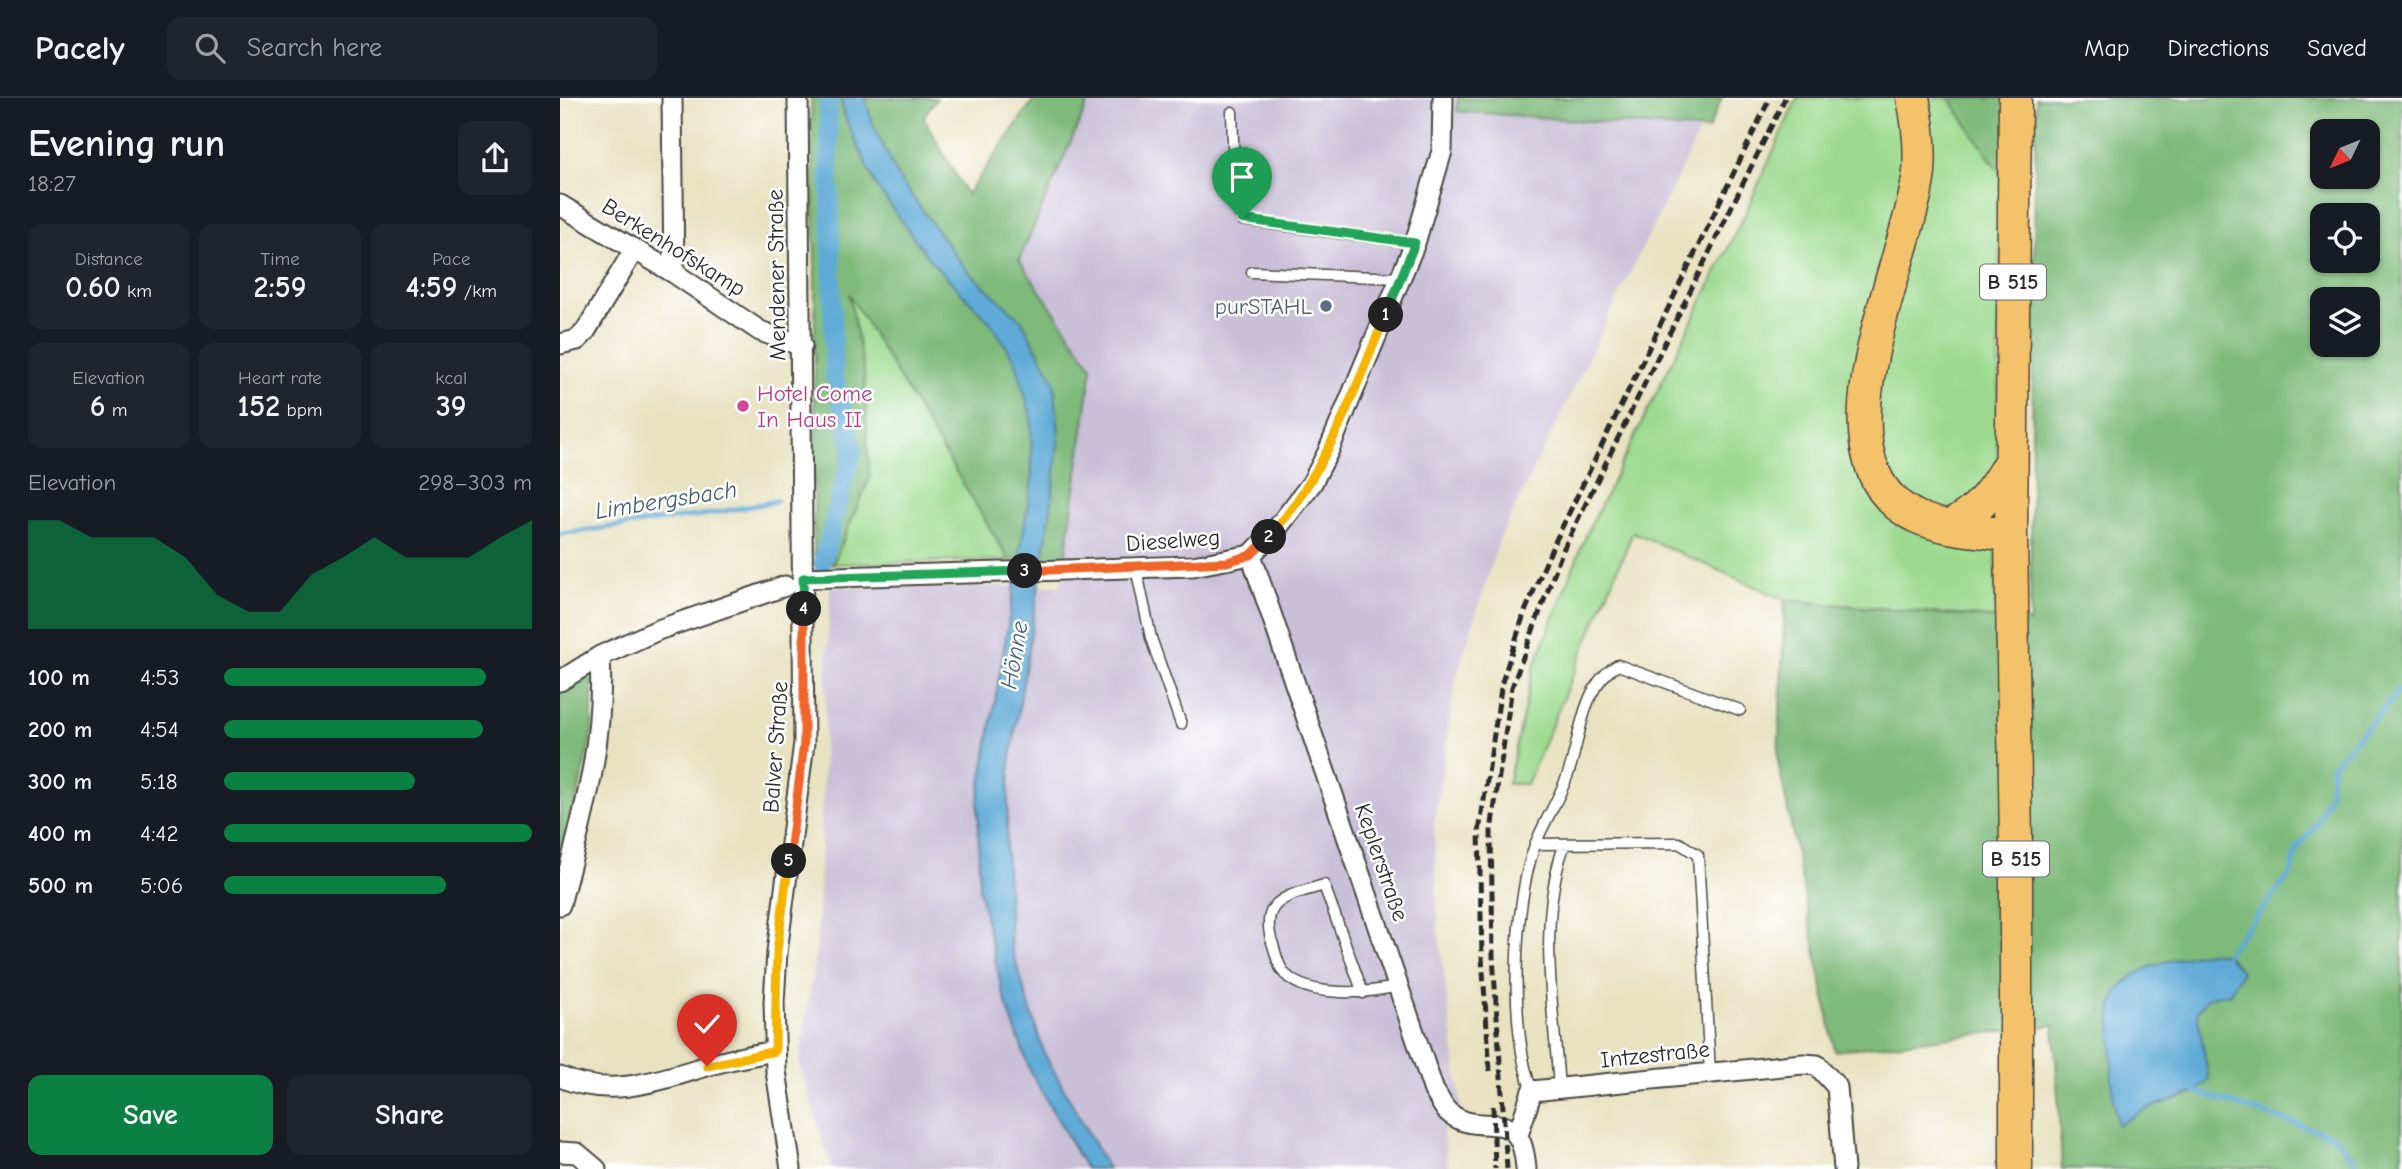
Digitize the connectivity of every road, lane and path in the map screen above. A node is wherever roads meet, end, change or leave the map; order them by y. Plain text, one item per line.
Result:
1 (672, 98) edge
2 (798, 98) edge
3 (1443, 98) edge
4 (1913, 98) edge
5 (2015, 101) edge
6 (1232, 112) dead end
7 (560, 205) edge
8 (1415, 243) junction
9 (634, 250) junction
10 (1252, 272) dead end
11 (674, 273) junction
12 (1401, 278) junction
13 (560, 344) edge
14 (802, 345) junction
15 (2011, 459) junction
16 (1948, 527) junction
17 (2011, 535) junction
18 (1251, 555) junction
19 (1136, 568) junction
20 (803, 578) junction
21 (785, 586) dead end
22 (600, 656) junction
23 (560, 681) edge
24 (1740, 709) dead end
25 (1181, 724) dead end
26 (1535, 844) junction
27 (1564, 846) junction
28 (560, 905) edge
29 (1399, 986) junction
30 (1363, 993) junction
31 (775, 1051) junction
32 (1710, 1073) junction
33 (560, 1077) edge
34 (1559, 1088) junction
35 (1532, 1091) junction
36 (1518, 1135) junction
37 (560, 1152) edge
38 (596, 1169) edge
39 (791, 1169) edge
40 (1526, 1169) edge
41 (1844, 1169) edge
42 (2016, 1169) edge

1 - 11 street
2 - 14 street, Mendener Straße
3 - 8 street, Dieselweg
4 - 16 main road
5 - 15 main road, B 515
6 - 8 lane
7 - 9 street, Berkenhofskamp
8 - 12 street, Dieselweg
9 - 11 street, Berkenhofskamp
9 - 13 street
10 - 12 lane
11 - 14 street, Berkenhofskamp
12 - 18 street, Dieselweg
14 - 20 street, Mendener Straße
15 - 16 main road
15 - 17 main road, B 515
16 - 17 main road
17 - 42 main road, B 515
18 - 19 street, Dieselweg
18 - 29 street, Keplerstraße
19 - 20 street, Dieselweg
19 - 25 lane
20 - 31 street, Balver Straße
21 - 22 street
22 - 23 street
22 - 28 street
24 - 26 lane
26 - 27 lane
26 - 35 lane
27 - 32 lane
27 - 34 lane
29 - 30 lane
29 - 36 street, Keplerstraße
30 - 30 lane
31 - 33 street
31 - 39 street, Balver Straße
32 - 34 street, Intzestraße
32 - 41 street, Intzestraße
34 - 35 street, Intzestraße
35 - 36 street
36 - 40 street
37 - 38 street

